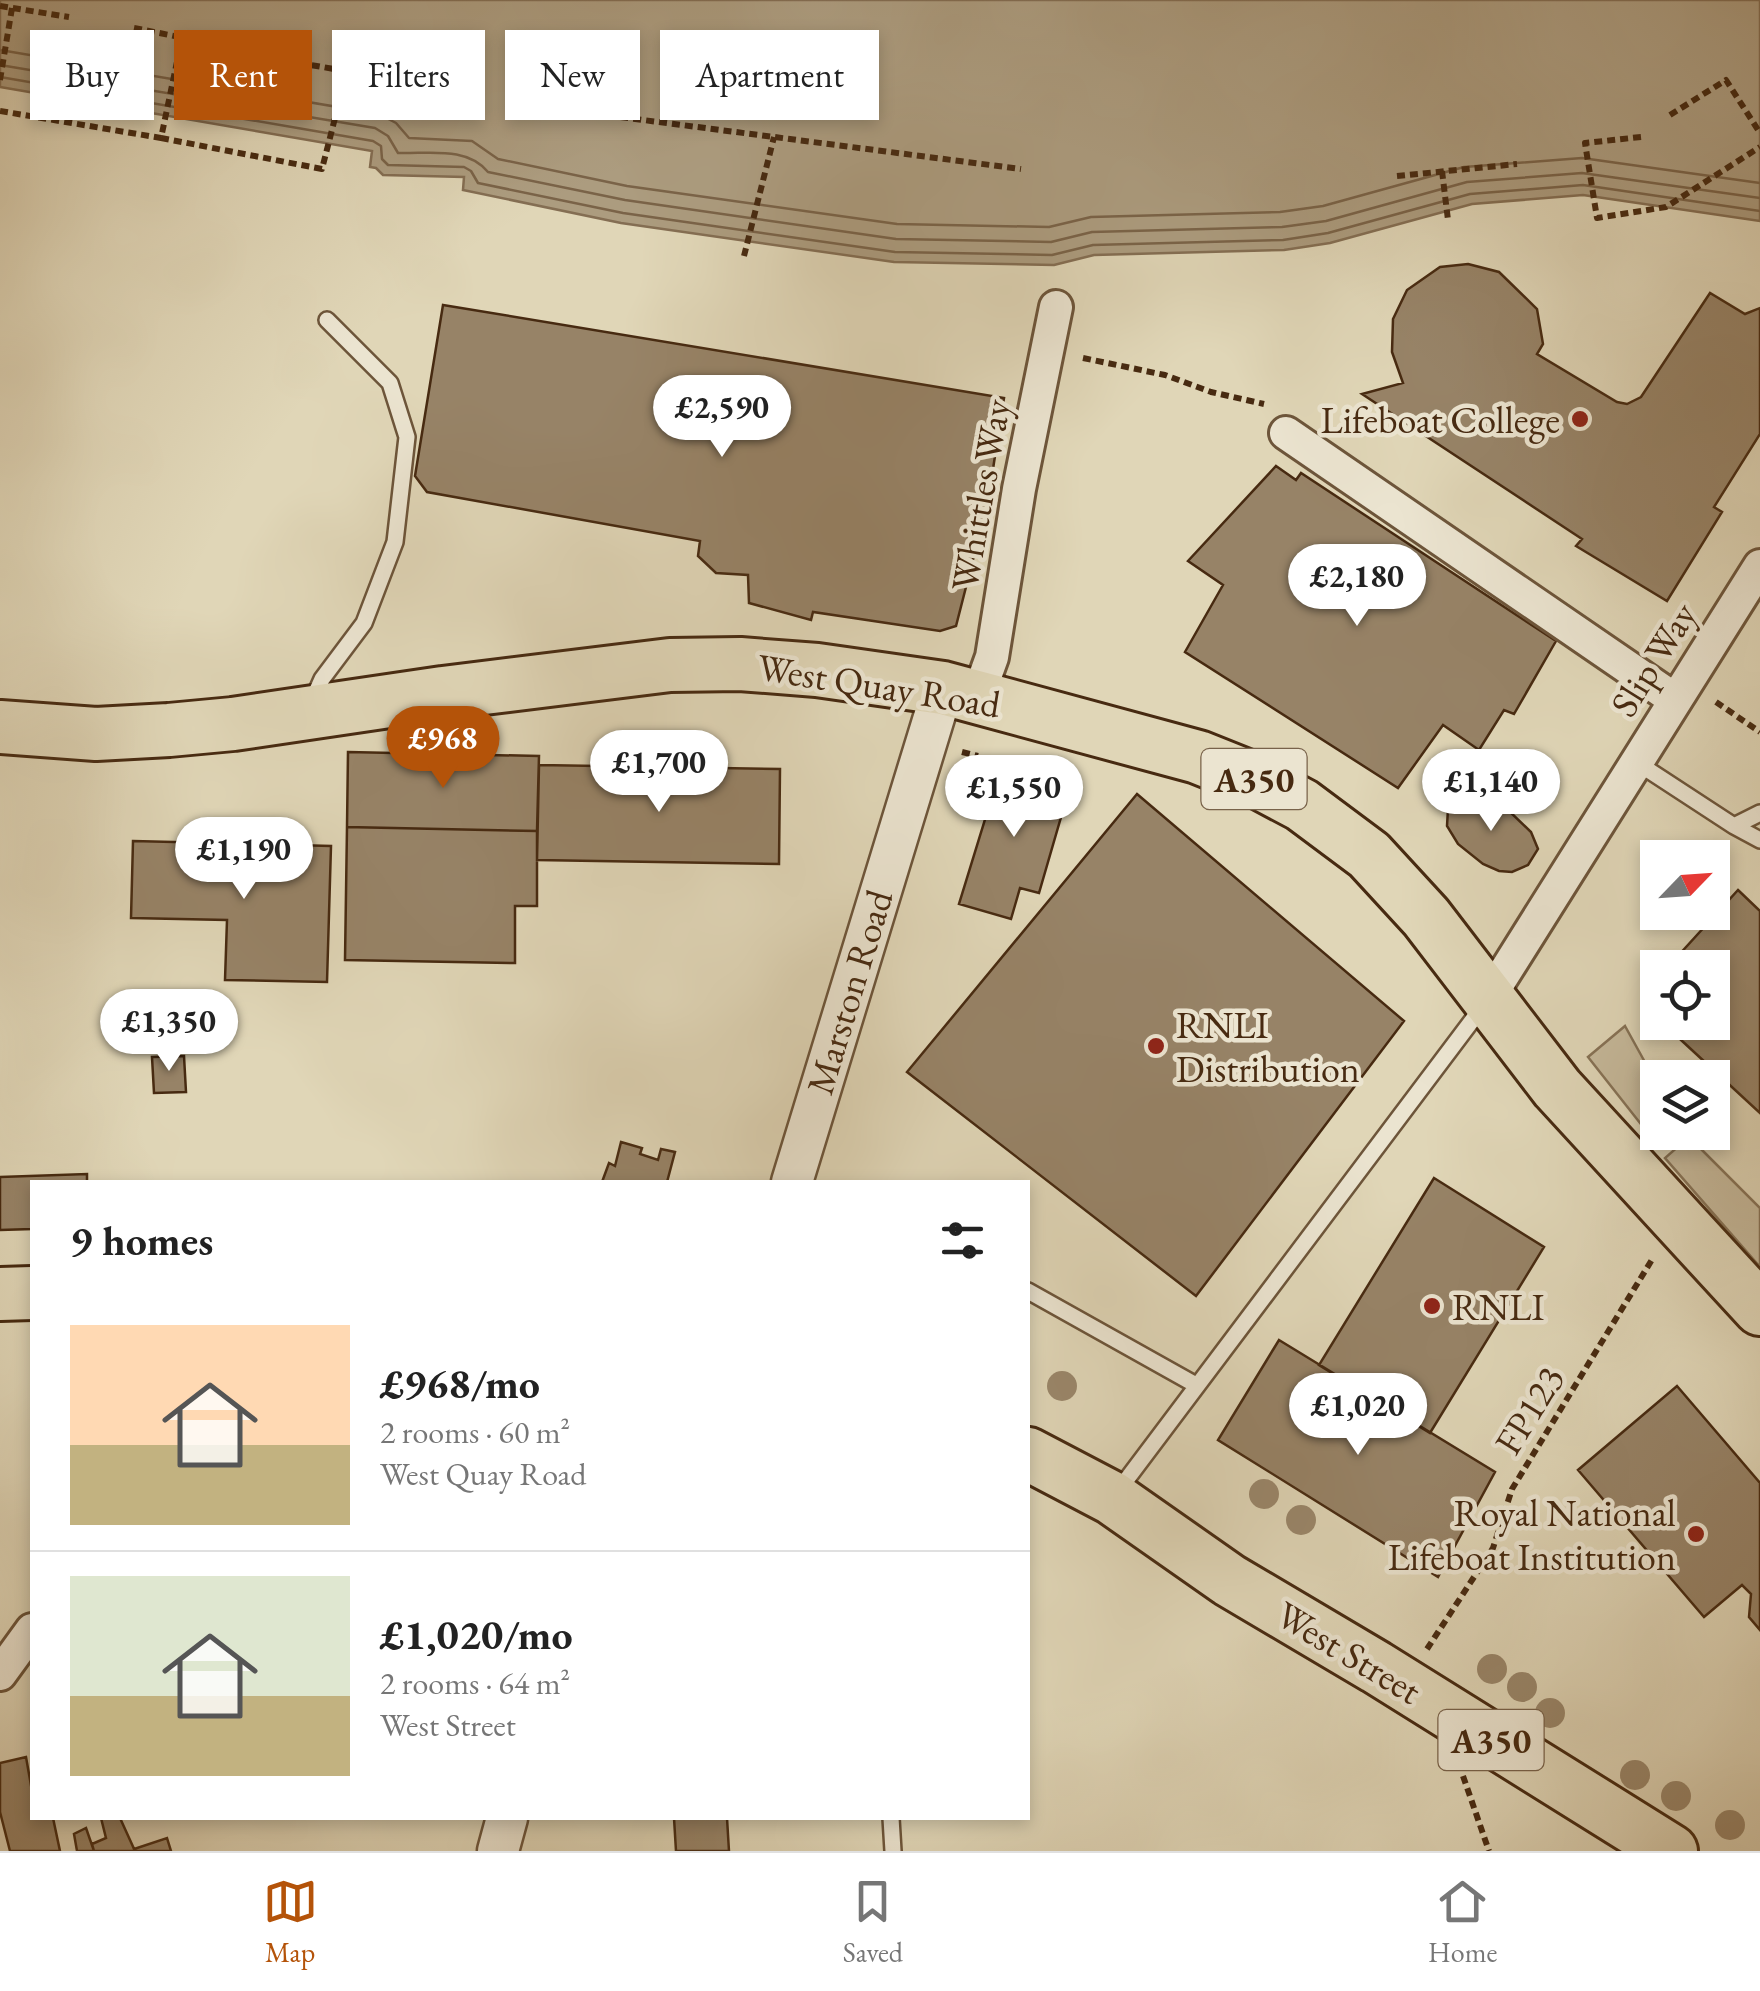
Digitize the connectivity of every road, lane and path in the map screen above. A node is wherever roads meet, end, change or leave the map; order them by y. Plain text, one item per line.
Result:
1 (0, 6) edge
2 (12, 8) junction
3 (69, 17) dead end
4 (134, 28) dead end
5 (174, 36) edge
6 (174, 76) edge
7 (0, 80) edge
8 (0, 111) edge
9 (1670, 116) dead end
10 (334, 120) edge
11 (640, 120) edge
12 (1760, 132) edge
13 (774, 137) junction
14 (1641, 137) dead end
15 (161, 138) junction
16 (1760, 148) edge
17 (1517, 164) dead end
18 (1021, 169) dead end
19 (1442, 171) junction
20 (1397, 176) dead end
21 (1448, 220) dead end
22 (744, 256) dead end
23 (1056, 308) dead end
24 (328, 320) dead end
25 (1286, 434) dead end
26 (1760, 566) edge
27 (1680, 691) junction
28 (960, 692) junction
29 (308, 712) junction
30 (0, 728) edge
31 (1760, 732) edge
32 (1636, 762) junction
33 (1760, 813) edge
34 (1734, 826) junction
35 (1760, 840) edge
36 (1488, 998) junction
37 (793, 1180) edge
38 (1677, 1219) junction
39 (30, 1293) edge
40 (1030, 1293) edge
41 (0, 1294) edge
42 (1760, 1309) edge
43 (1196, 1386) junction
44 (1030, 1455) edge
45 (1112, 1498) junction
46 (30, 1633) edge
47 (0, 1674) edge
48 (1403, 1684) junction
49 (1473, 1729) junction
50 (506, 1820) edge
51 (891, 1820) edge
52 (498, 1851) edge
53 (893, 1851) edge
54 (1488, 1851) edge
55 (1671, 1851) edge

1 - 2 path
2 - 3 path
2 - 7 path
4 - 5 path
6 - 15 path
8 - 15 path
9 - 12 path
10 - 15 path
11 - 13 path
13 - 18 path
13 - 22 path
14 - 16 path
17 - 19 path
19 - 20 path
19 - 21 path
23 - 28 street, Whittles Way
24 - 29 lane
25 - 27 street
26 - 27 street, Slip Way
27 - 31 path
27 - 32 street, Slip Way
28 - 29 highway, West Quay Road / A350
28 - 36 highway, West Quay Road / A350
28 - 37 street, Marston Road
29 - 30 highway, West Quay Road / A350
32 - 34 lane
32 - 36 street, Slip Way
33 - 34 lane
34 - 35 lane
36 - 38 highway, West Quay Road / A350
36 - 43 lane
38 - 42 highway, West Quay Road / A350
38 - 48 path, FP123
39 - 41 highway
40 - 43 lane
43 - 45 lane
44 - 45 highway, West Street / A350
45 - 48 highway, West Street / A350
46 - 47 street
48 - 49 highway, West Street / A350
49 - 54 path
49 - 55 highway, West Street / A350
50 - 52 street
51 - 53 lane

